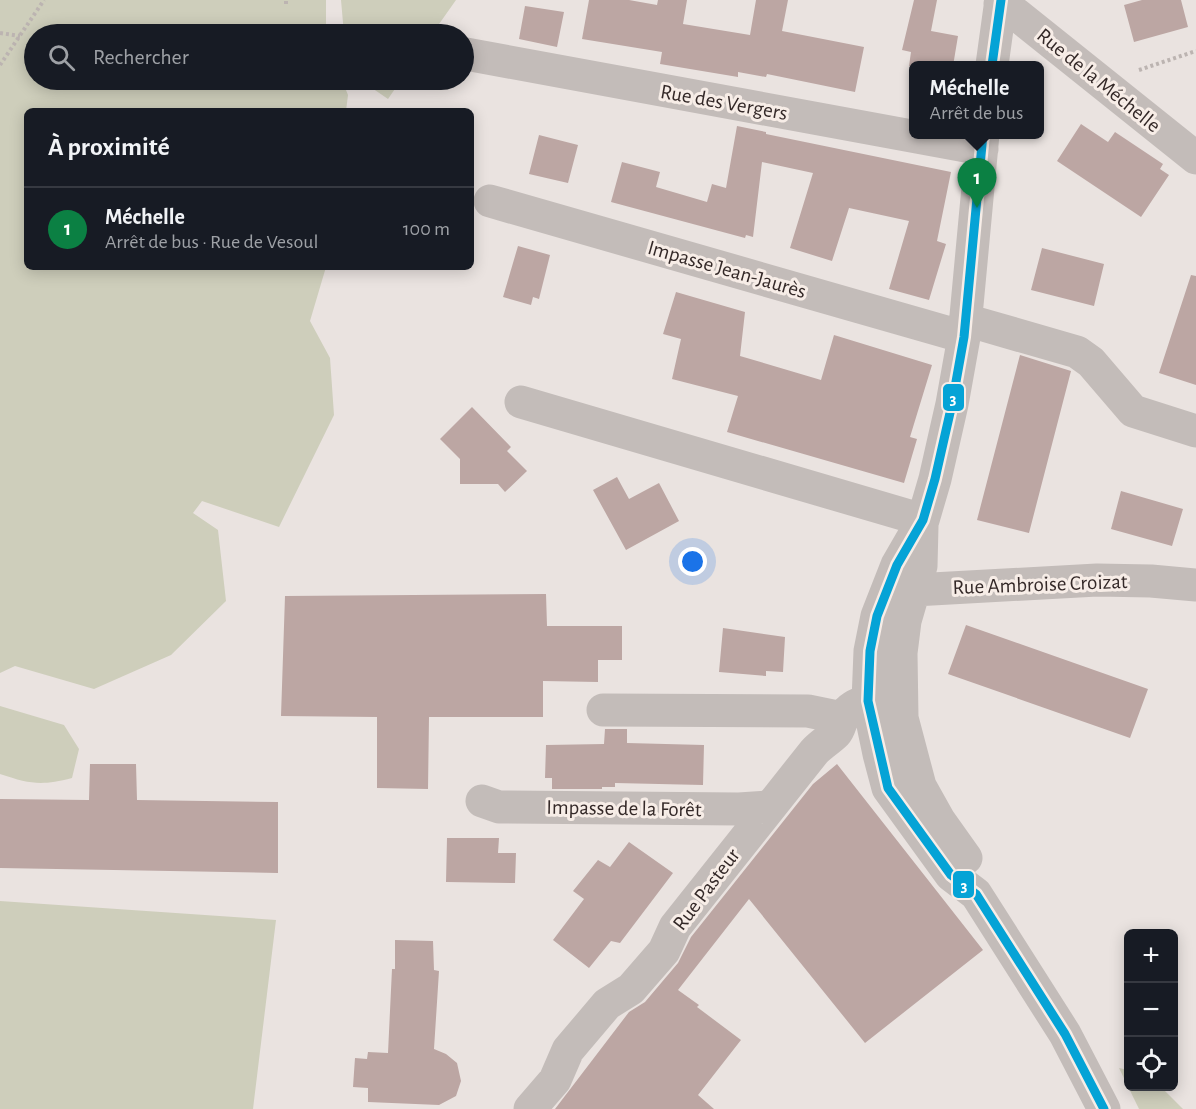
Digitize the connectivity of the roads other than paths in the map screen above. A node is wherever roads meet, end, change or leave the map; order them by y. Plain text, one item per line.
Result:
1 (1000, 2) edge
2 (474, 55) edge
3 (993, 61) edge
4 (909, 130) edge
5 (964, 139) edge
6 (982, 142) edge
7 (1196, 158) edge
8 (490, 201) dead end
9 (965, 328) junction
10 (521, 402) dead end
11 (1196, 430) edge
12 (923, 520) junction
13 (905, 578) junction
14 (1196, 585) edge
15 (901, 699) junction
16 (603, 710) dead end
17 (856, 710) junction
18 (482, 801) dead end
19 (768, 807) junction
20 (976, 894) junction
21 (530, 1109) edge
22 (1104, 1109) edge

1 - 3 street
1 - 7 street, Rue de la Méchelle
2 - 4 street, Rue des Vergers
5 - 6 street, Rue des Vergers
6 - 9 street
8 - 9 street, Impasse Jean-Jaurès
9 - 11 street, Impasse Jean-Jaurès
9 - 12 street
10 - 12 street
12 - 13 street
13 - 14 street, Rue Ambroise Croizat
13 - 15 street
13 - 17 street
15 - 17 street
15 - 20 street
16 - 17 street
17 - 19 street, Rue Pasteur
17 - 20 street
18 - 19 street, Impasse de la Forêt
19 - 21 street, Rue Pasteur
20 - 22 street

